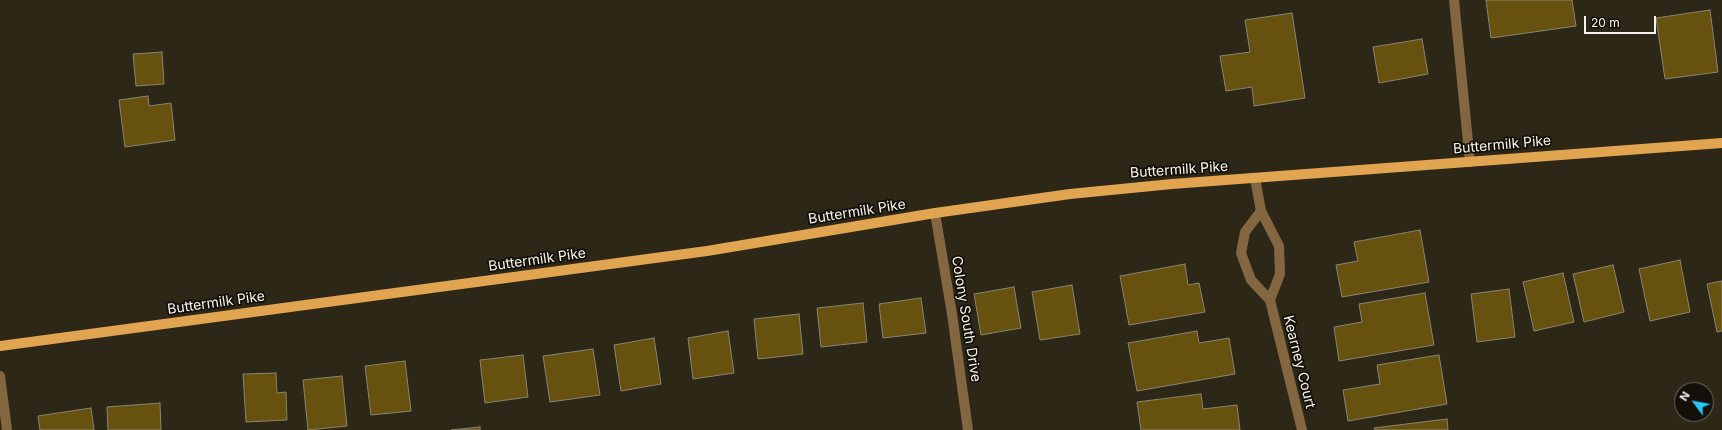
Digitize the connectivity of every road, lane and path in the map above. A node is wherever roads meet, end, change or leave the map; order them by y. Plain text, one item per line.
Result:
1 (1454, 0) edge
2 (1722, 143) edge
3 (1470, 162) junction
4 (1255, 178) junction
5 (1261, 211) junction
6 (935, 213) junction
7 (1270, 300) junction
8 (0, 346) edge
9 (0, 376) edge
10 (7, 430) edge
11 (968, 430) edge
12 (1302, 430) edge

1 - 3 street
2 - 3 main road, Buttermilk Pike
3 - 4 main road, Buttermilk Pike
4 - 5 street, Kearney Court
4 - 6 main road, Buttermilk Pike
5 - 7 street, Kearney Court
5 - 7 street, Kearney Court
6 - 8 main road, Buttermilk Pike
6 - 11 street, Colony South Drive
7 - 12 street, Kearney Court
9 - 10 street

